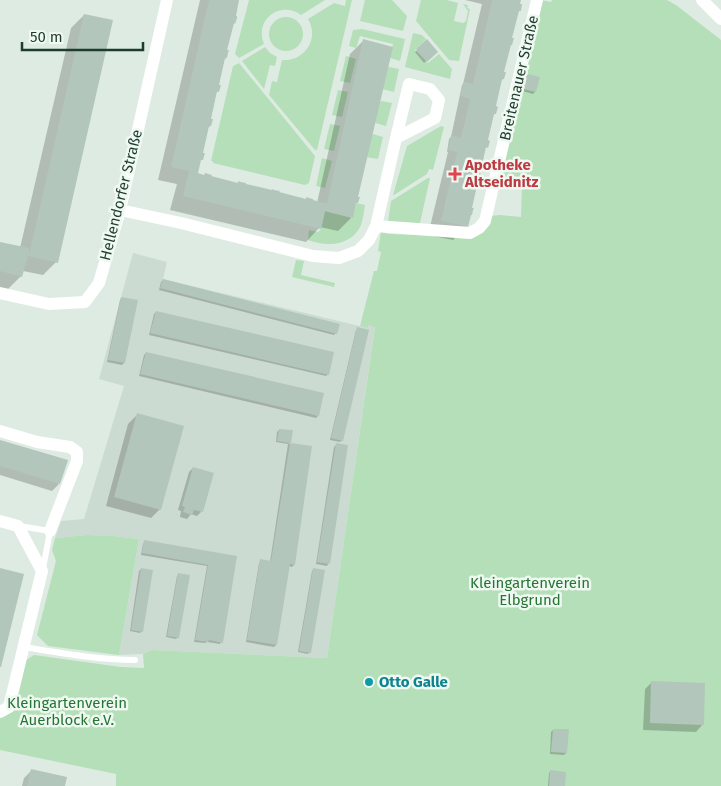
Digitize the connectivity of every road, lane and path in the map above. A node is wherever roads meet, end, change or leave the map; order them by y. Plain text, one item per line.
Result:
1 (167, 0) edge
2 (536, 0) edge
3 (702, 0) edge
4 (721, 18) edge
5 (396, 138) dead end
6 (120, 210) junction
7 (376, 226) junction
8 (0, 293) edge
9 (0, 431) edge
10 (0, 521) edge
11 (18, 526) junction
12 (50, 532) junction
13 (42, 571) junction
14 (24, 647) junction
15 (135, 660) dead end
16 (0, 712) edge

1 - 6 street, Hellendorfer Straße
2 - 7 street, Breitenauer Straße
3 - 4 street
5 - 7 street
6 - 7 street
6 - 8 street, Hellendorfer Straße
9 - 12 street
10 - 11 street
11 - 12 lane
11 - 13 street
12 - 13 lane
13 - 14 street
14 - 15 lane
14 - 16 street

